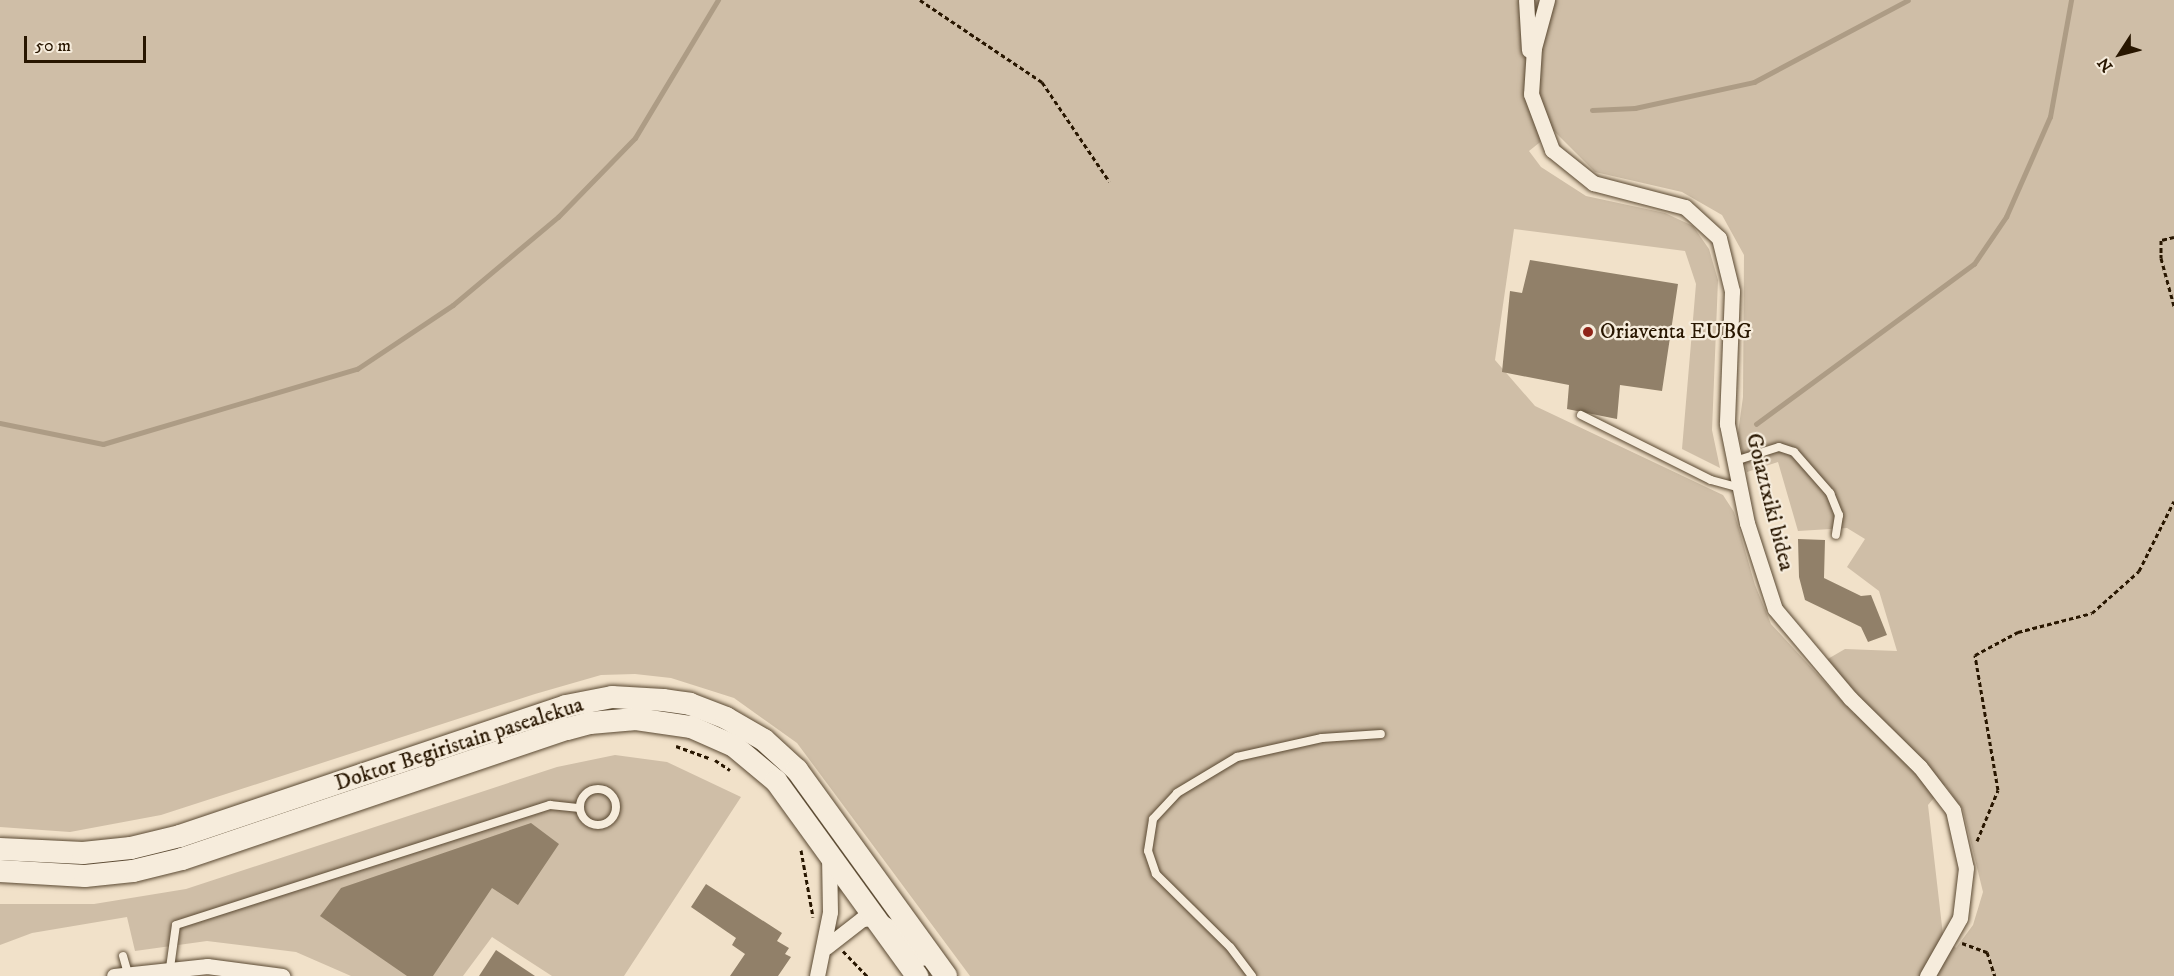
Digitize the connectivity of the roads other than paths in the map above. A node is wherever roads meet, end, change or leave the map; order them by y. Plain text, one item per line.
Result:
1 (1526, 0) edge
2 (1547, 0) edge
3 (1531, 94) junction
4 (1581, 415) dead end
5 (1735, 461) junction
6 (1740, 488) junction
7 (1836, 535) dead end
8 (1381, 734) dead end
9 (580, 808) junction
10 (0, 849) edge
11 (828, 852) junction
12 (0, 871) edge
13 (875, 918) junction
14 (830, 945) junction
15 (123, 956) dead end
16 (170, 968) junction
17 (206, 971) edge
18 (129, 974) edge
19 (282, 976) edge
20 (817, 976) edge
21 (917, 976) edge
22 (946, 976) edge
23 (1252, 976) edge
24 (1927, 976) edge

1 - 3 street
2 - 3 street, Goiaztxiki bidea
3 - 5 street, Goiaztxiki bidea
4 - 6 lane
5 - 6 street, Goiaztxiki bidea
5 - 7 lane
6 - 24 street, Goiaztxiki bidea
8 - 23 lane
9 - 9 lane
9 - 16 lane
10 - 22 main road, Doktor Begiristain pasealekua
11 - 12 main road, Doktor Begiristain pasealekua
11 - 13 main road, Doktor Begiristain pasealekua
11 - 14 street
13 - 14 street
13 - 21 main road
13 - 22 street, Doktor Begiristain pasealekua
14 - 20 street
15 - 18 lane
16 - 17 street
16 - 18 street
17 - 19 street

